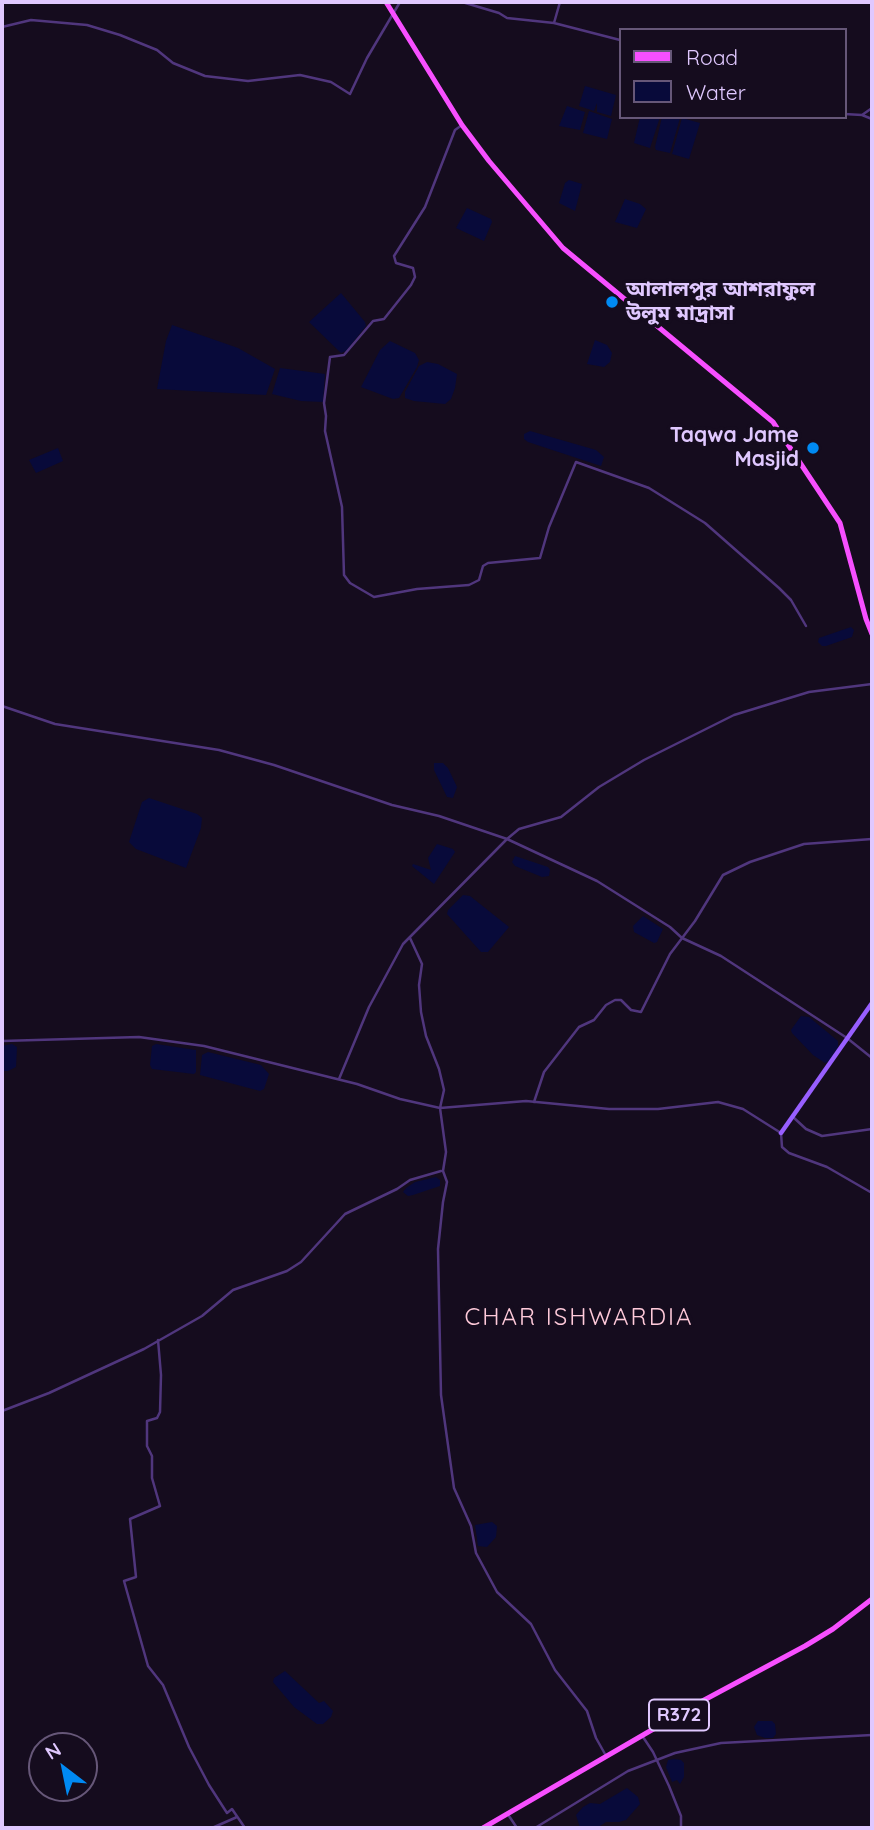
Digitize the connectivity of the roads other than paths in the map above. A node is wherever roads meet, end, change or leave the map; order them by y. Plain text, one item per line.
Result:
1 (386, 2) edge
2 (400, 2) edge
3 (463, 2) edge
4 (560, 2) edge
5 (392, 14) junction
6 (554, 23) junction
7 (2, 27) edge
8 (618, 39) edge
9 (872, 108) edge
10 (846, 114) edge
11 (862, 115) junction
12 (872, 119) edge
13 (462, 125) junction
14 (806, 626) dead end
15 (872, 634) edge
16 (872, 684) edge
17 (2, 706) edge
18 (507, 839) junction
19 (872, 839) edge
20 (410, 938) junction
21 (682, 938) junction
22 (872, 1003) edge
23 (847, 1038) junction
24 (2, 1041) edge
25 (872, 1058) edge
26 (339, 1079) junction
27 (534, 1102) junction
28 (440, 1108) junction
29 (793, 1116) junction
30 (872, 1129) edge
31 (781, 1133) junction
32 (443, 1171) junction
33 (872, 1193) edge
34 (158, 1340) junction
35 (2, 1411) edge
36 (872, 1599) edge
37 (872, 1735) edge
38 (643, 1737) junction
39 (607, 1757) junction
40 (657, 1759) junction
41 (507, 1813) junction
42 (237, 1817) junction
43 (212, 1828) edge
44 (245, 1828) edge
45 (483, 1828) edge
46 (517, 1828) edge
47 (536, 1828) edge
48 (681, 1828) edge

1 - 5 main road
2 - 5 street
3 - 6 street
4 - 6 street
5 - 7 street
5 - 13 main road
6 - 8 street
9 - 11 street
10 - 11 street
11 - 12 street
13 - 14 street
13 - 15 main road
16 - 18 street
17 - 18 street
18 - 20 street
18 - 21 street
19 - 21 street
20 - 26 street
20 - 28 street
21 - 23 street
21 - 27 street
22 - 23 street
23 - 25 street
23 - 29 street
24 - 26 street
26 - 28 street
27 - 28 street
27 - 31 street
28 - 32 street
29 - 30 street
29 - 31 street
31 - 33 street
32 - 34 street
32 - 39 street
34 - 35 street
34 - 42 street
36 - 38 main road, R372
37 - 40 street
38 - 39 main road, R372
38 - 40 street
39 - 41 main road, R372
40 - 47 street
40 - 48 street
41 - 45 main road, R372
41 - 46 street
42 - 43 street
42 - 44 street

